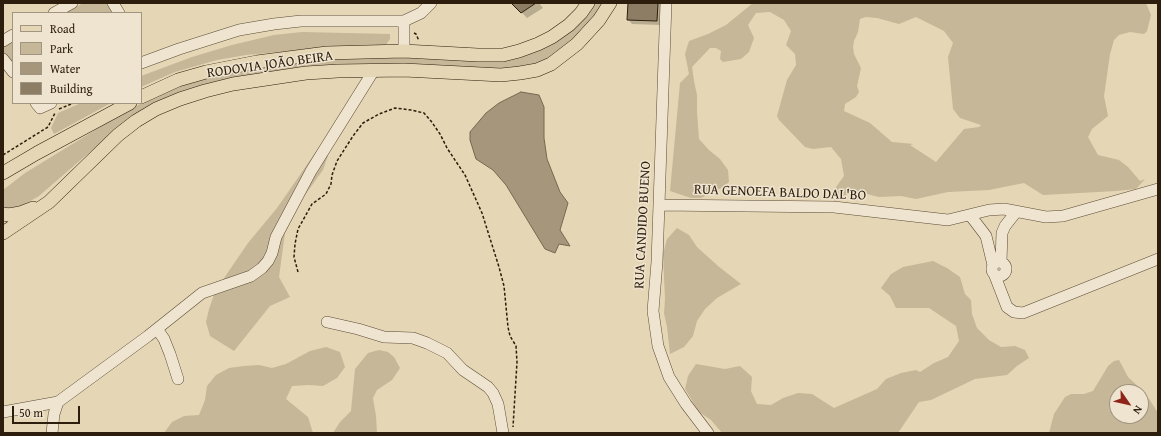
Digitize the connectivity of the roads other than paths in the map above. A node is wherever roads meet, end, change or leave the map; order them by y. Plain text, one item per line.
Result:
1 (72, 3) edge
2 (113, 3) edge
3 (431, 3) edge
4 (588, 3) edge
5 (610, 3) edge
6 (666, 3) edge
7 (56, 12) edge
8 (118, 12) edge
9 (404, 21) junction
10 (12, 36) edge
11 (3, 41) edge
12 (404, 51) junction
13 (3, 59) edge
14 (144, 62) edge
15 (374, 70) junction
16 (12, 71) edge
17 (142, 97) edge
18 (128, 104) edge
19 (37, 153) junction
20 (3, 173) edge
21 (3, 184) edge
22 (1158, 190) edge
23 (49, 202) junction
24 (659, 205) junction
25 (1016, 212) junction
26 (3, 214) edge
27 (970, 215) junction
28 (3, 233) edge
29 (1158, 259) edge
30 (996, 268) junction
31 (327, 322) dead end
32 (157, 329) junction
33 (178, 379) dead end
34 (58, 402) junction
35 (3, 412) edge
36 (52, 433) edge
37 (503, 433) edge
38 (708, 433) edge

1 - 7 street
2 - 8 street
3 - 9 street
4 - 12 main road, RODOVIA JOÃO BEIRA
5 - 15 main road, RODOVIA JOÃO BEIRA
6 - 24 street, RUA CANDIDO BUENO
9 - 12 street
9 - 14 street
10 - 11 street
12 - 17 main road, RODOVIA JOÃO BEIRA
13 - 16 street
15 - 23 main road, RODOVIA JOÃO BEIRA
15 - 32 street
18 - 19 main road
19 - 20 main road
19 - 21 main road
22 - 25 street, RUA GENOEFA BALDO DAL'BO
23 - 26 main road
23 - 28 main road, RODOVIA JOÃO BEIRA
24 - 27 street, RUA GENOEFA BALDO DAL'BO
24 - 38 street, RUA CANDIDO BUENO
25 - 27 street, RUA GENOEFA BALDO DAL'BO
25 - 30 street
27 - 30 street
29 - 30 street
31 - 37 street
32 - 33 street
32 - 34 street
34 - 35 street
34 - 36 street

